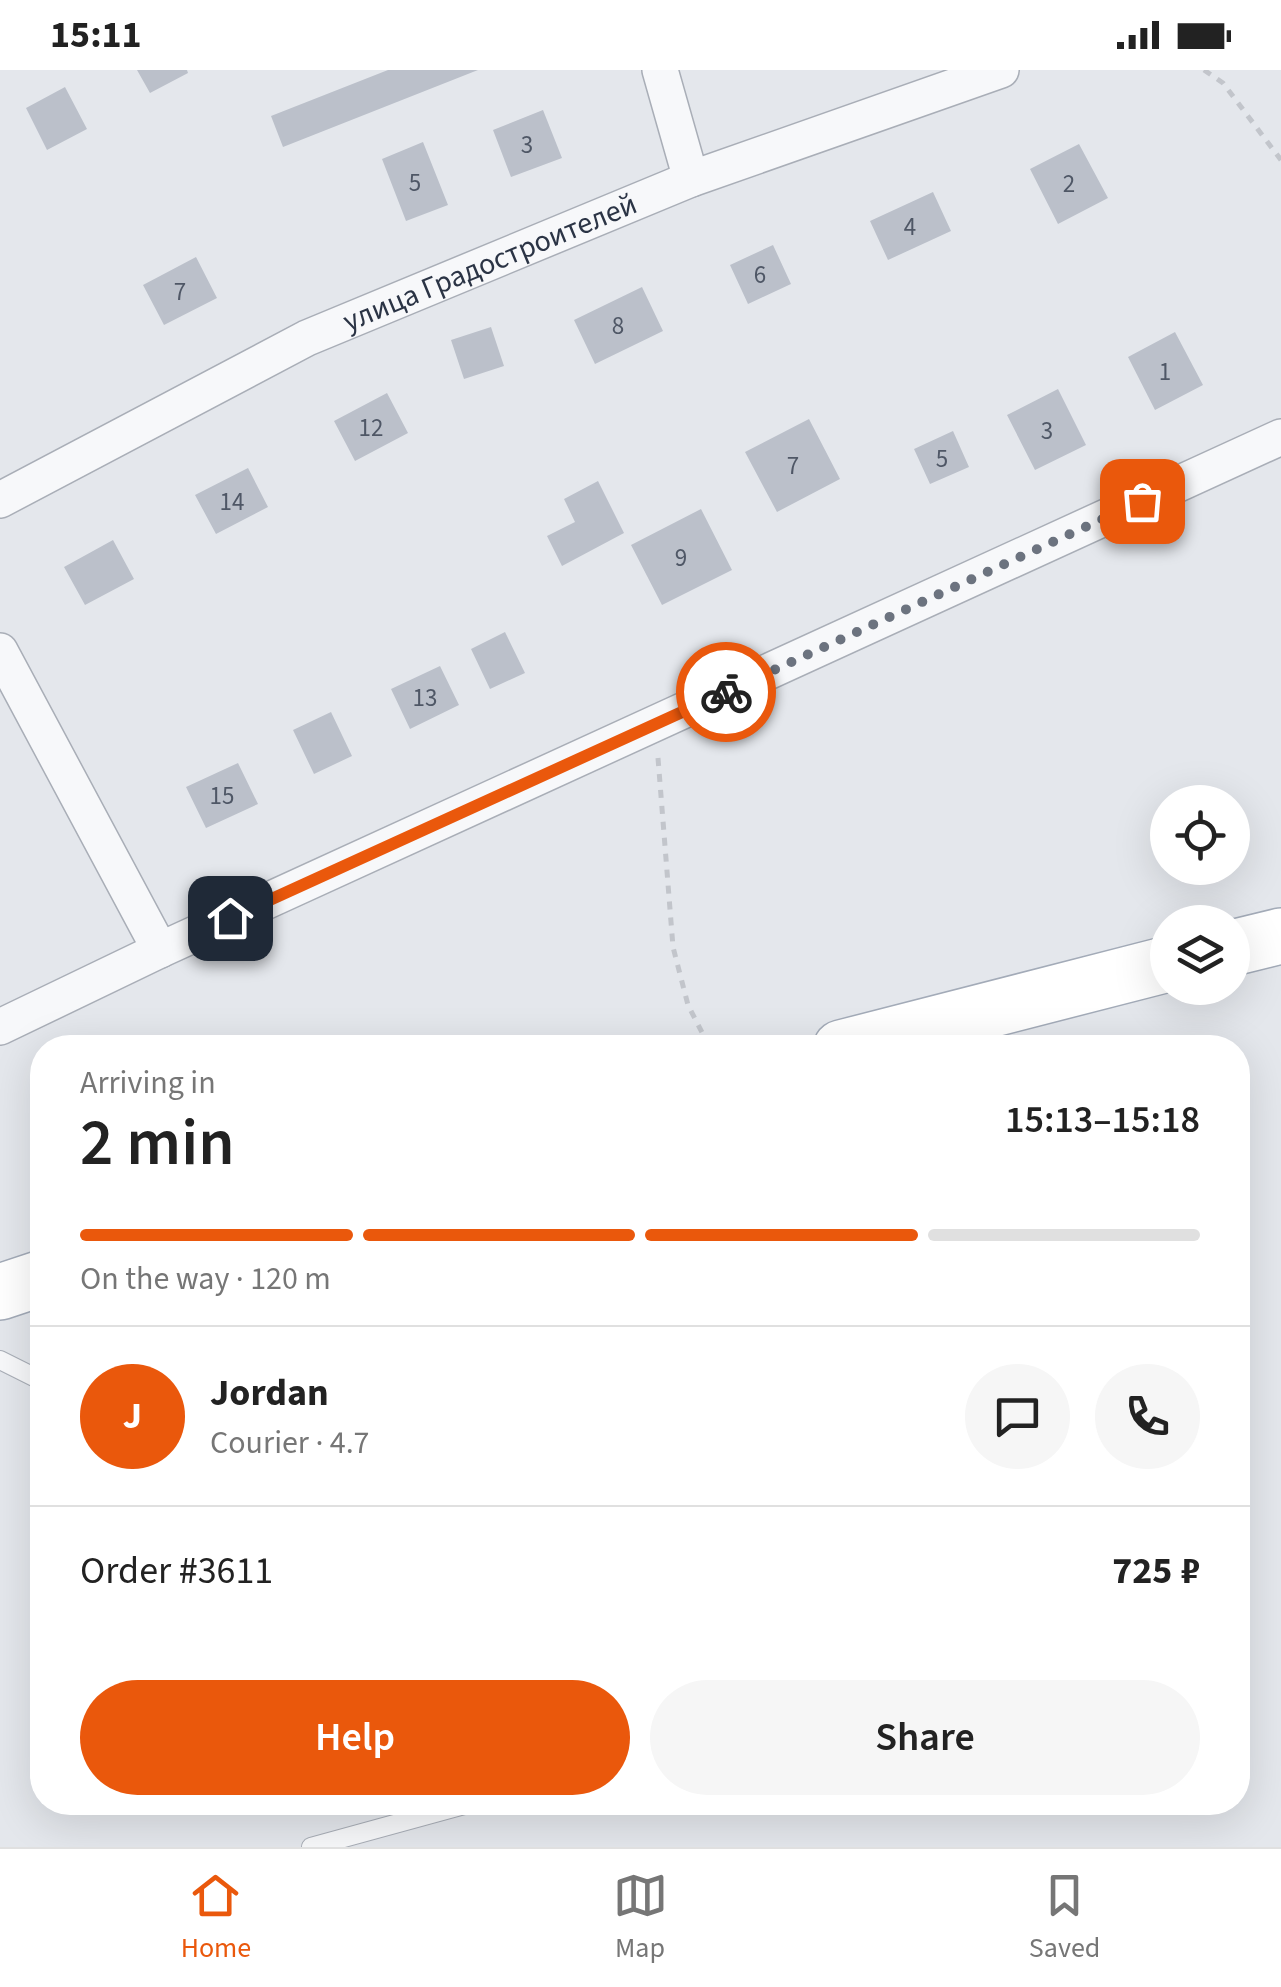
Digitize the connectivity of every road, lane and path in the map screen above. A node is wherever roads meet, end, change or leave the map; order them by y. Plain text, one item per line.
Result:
1 (660, 70) edge
2 (1002, 70) edge
3 (1204, 70) edge
4 (1281, 160) edge
5 (691, 179) junction
6 (1281, 437) edge
7 (0, 500) edge
8 (0, 650) edge
9 (655, 724) junction
10 (1281, 936) edge
11 (1250, 944) edge
12 (160, 950) junction
13 (1150, 969) edge
14 (0, 1026) edge
15 (703, 1035) edge
16 (892, 1035) edge
17 (30, 1282) edge
18 (0, 1292) edge
19 (0, 1360) edge
20 (30, 1375) edge
21 (428, 1815) edge
22 (312, 1847) edge

1 - 5 street
2 - 5 street, улица Градостроителей
3 - 4 path
5 - 7 street, улица Градостроителей
6 - 9 street
8 - 12 street
9 - 12 street
9 - 15 path
10 - 11 main road
12 - 14 street
13 - 16 main road
17 - 18 main road
19 - 20 lane
21 - 22 lane

